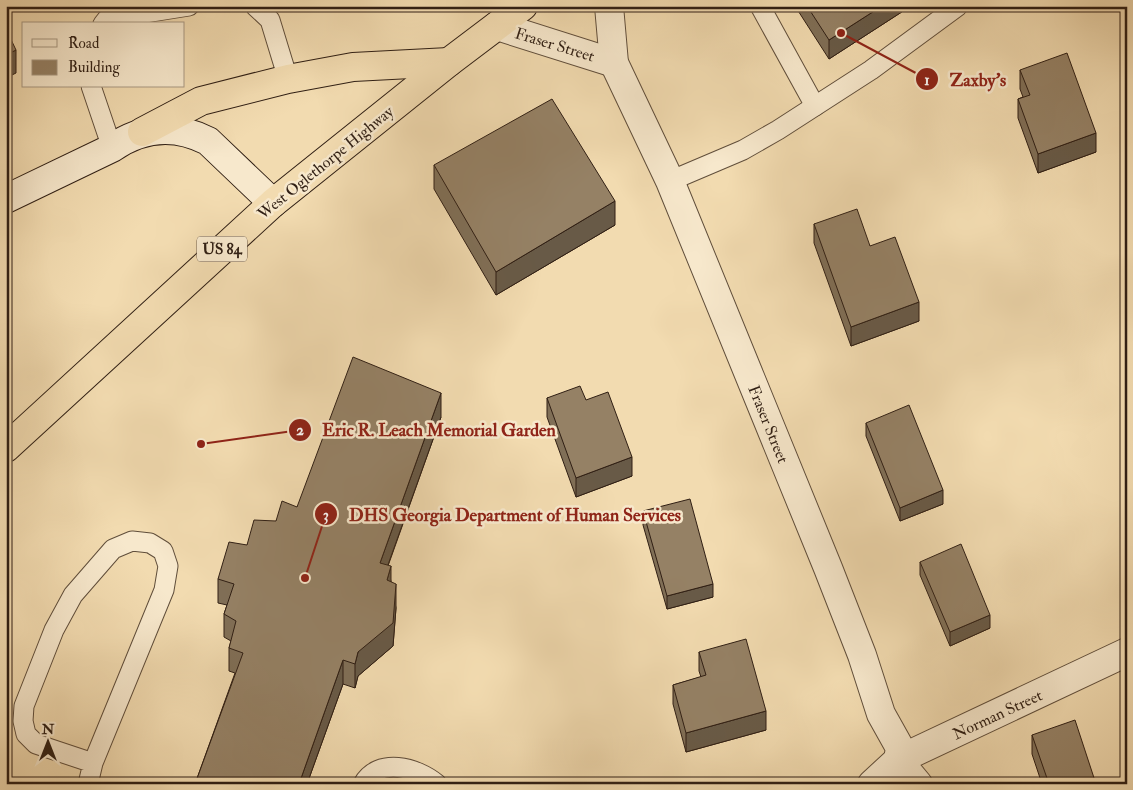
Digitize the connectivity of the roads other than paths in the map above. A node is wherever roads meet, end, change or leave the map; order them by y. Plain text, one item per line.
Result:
1 (189, 6) edge
2 (255, 6) edge
3 (523, 6) edge
4 (609, 6) edge
5 (760, 6) edge
6 (958, 6) edge
7 (104, 22) edge
8 (497, 26) junction
9 (449, 62) junction
10 (614, 63) junction
11 (288, 79) junction
12 (92, 88) edge
13 (815, 106) junction
14 (142, 132) junction
15 (112, 148) junction
16 (670, 181) junction
17 (6, 199) edge
18 (272, 203) junction
19 (6, 448) edge
20 (1127, 652) edge
21 (898, 760) junction
22 (93, 763) junction
23 (88, 784) edge
24 (363, 784) edge
25 (436, 784) edge
26 (872, 784) edge
27 (918, 784) edge

1 - 7 lane
2 - 11 lane
3 - 8 highway, US 84
4 - 10 street, Fraser Street
5 - 13 lane
6 - 13 lane
8 - 9 highway, US 84
8 - 10 street, Fraser Street
9 - 11 highway
9 - 18 highway, West Oglethorpe Highway / US 84
10 - 16 street, Fraser Street
11 - 14 highway
12 - 15 lane
13 - 16 lane
14 - 15 street
14 - 18 street
15 - 17 street
16 - 21 street, Fraser Street
18 - 19 highway, West Oglethorpe Highway / US 84
20 - 21 street, Norman Street
21 - 26 street, Norman Street
21 - 27 street, Fraser Street
22 - 22 lane
22 - 23 lane
24 - 25 lane

